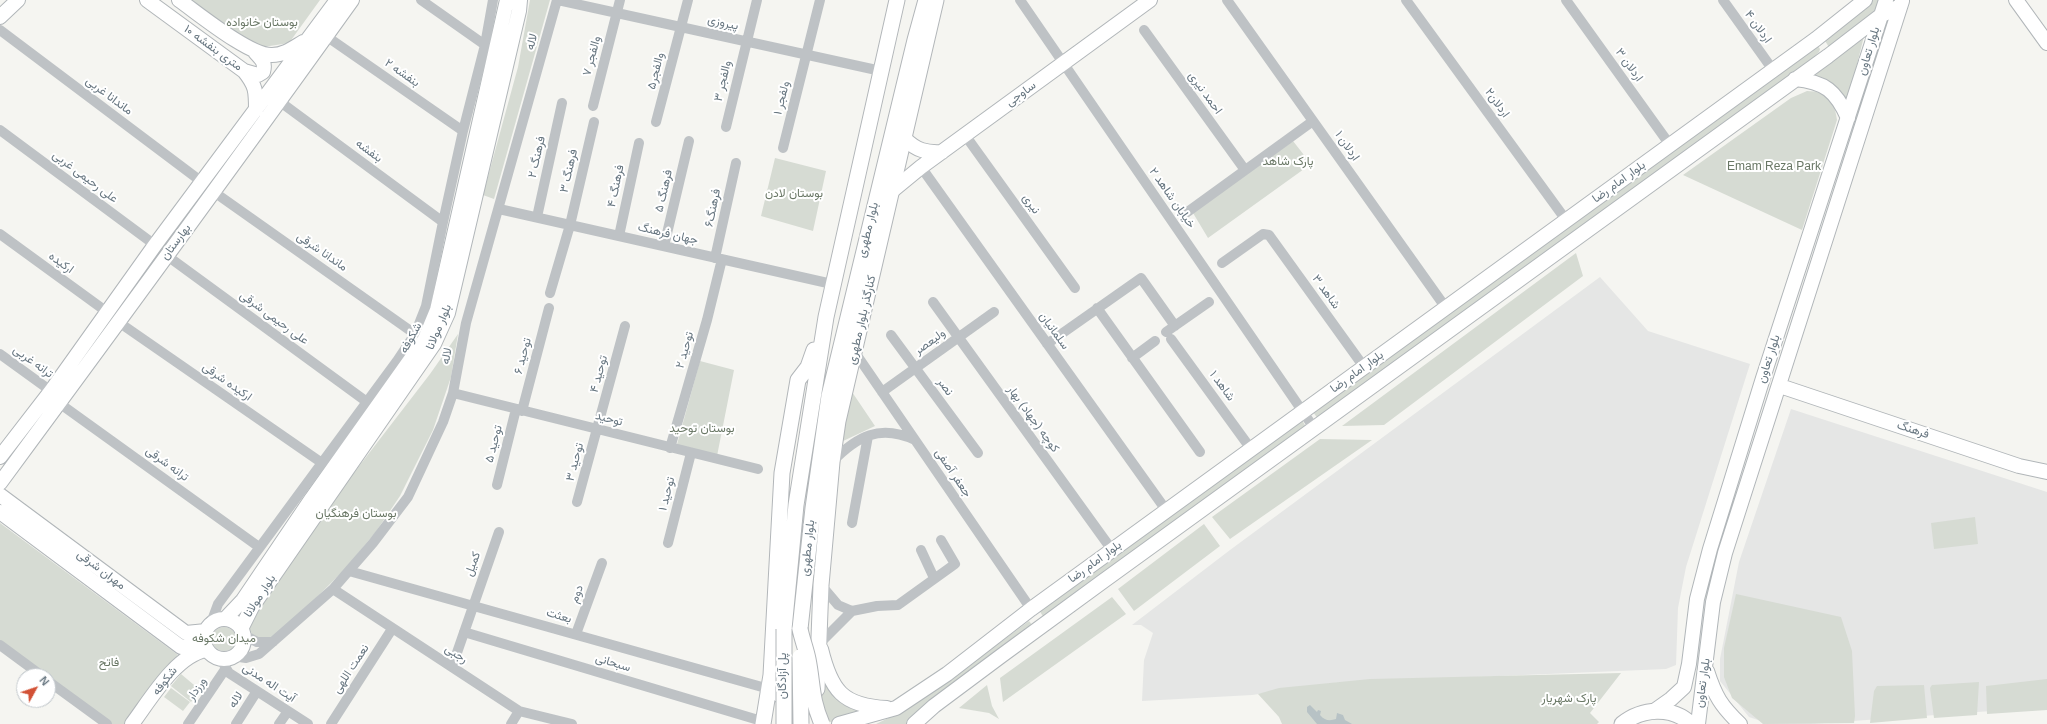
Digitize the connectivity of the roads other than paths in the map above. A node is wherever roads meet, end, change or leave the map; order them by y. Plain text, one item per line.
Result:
1 (18, 0) edge
2 (147, 0) edge
3 (179, 0) edge
4 (337, 0) edge
5 (352, 0) edge
6 (421, 0) edge
7 (493, 0) edge
8 (507, 0) edge
9 (520, 0) edge
10 (558, 0) edge
11 (620, 0) edge
12 (688, 0) edge
13 (757, 0) edge
14 (820, 0) edge
15 (897, 0) edge
16 (926, 0) edge
17 (936, 0) edge
18 (1020, 0) edge
19 (1150, 0) edge
20 (1227, 0) edge
21 (1406, 0) edge
22 (1566, 0) edge
23 (1723, 0) edge
24 (1865, 0) edge
25 (1886, 0) edge
26 (2016, 0) edge
27 (1901, 3) edge
28 (617, 13) junction
29 (1880, 16) junction
30 (0, 18) edge
31 (681, 27) junction
32 (0, 30) edge
33 (1144, 30) dead end
34 (326, 36) junction
35 (310, 38) junction
36 (1816, 39) junction
37 (746, 42) junction
38 (2047, 43) edge
39 (484, 45) junction
40 (255, 52) junction
41 (806, 55) junction
42 (1828, 56) junction
43 (1064, 63) junction
44 (1773, 70) junction
45 (244, 71) junction
46 (881, 71) junction
47 (1795, 78) junction
48 (279, 101) junction
49 (562, 103) dead end
50 (593, 106) dead end
51 (256, 110) junction
52 (1848, 118) junction
53 (1313, 121) junction
54 (594, 122) dead end
55 (656, 122) dead end
56 (726, 127) dead end
57 (0, 130) edge
58 (463, 131) junction
59 (965, 135) junction
60 (905, 139) junction
61 (639, 142) dead end
62 (689, 142) dead end
63 (1670, 145) junction
64 (783, 148) dead end
65 (942, 152) junction
66 (736, 163) dead end
67 (921, 167) junction
68 (1245, 170) junction
69 (202, 182) junction
70 (893, 190) junction
71 (214, 192) junction
72 (1824, 194) junction
73 (1840, 199) junction
74 (499, 208) junction
75 (1186, 212) dead end
76 (537, 217) junction
77 (1566, 220) junction
78 (443, 222) junction
79 (570, 225) junction
80 (0, 234) edge
81 (619, 236) junction
82 (155, 245) junction
83 (664, 246) junction
84 (166, 256) junction
85 (718, 258) junction
86 (1222, 264) dead end
87 (832, 284) junction
88 (1075, 288) dead end
89 (550, 293) dead end
90 (933, 302) dead end
91 (1209, 302) dead end
92 (549, 308) dead end
93 (1097, 308) junction
94 (1446, 308) junction
95 (994, 312) dead end
96 (112, 317) junction
97 (826, 317) junction
98 (625, 326) dead end
99 (1175, 326) junction
100 (415, 334) junction
101 (891, 335) dead end
102 (959, 338) junction
103 (1155, 341) dead end
104 (1047, 344) junction
105 (854, 351) junction
106 (0, 354) edge
107 (1132, 358) junction
108 (1364, 367) junction
109 (916, 368) junction
110 (1780, 386) junction
111 (51, 391) junction
112 (882, 392) junction
113 (453, 393) junction
114 (367, 402) junction
115 (59, 403) junction
116 (519, 410) junction
117 (1304, 412) junction
118 (1314, 428) junction
119 (597, 429) junction
120 (868, 436) junction
121 (915, 440) junction
122 (670, 448) junction
123 (1252, 449) junction
124 (690, 452) junction
125 (1200, 452) dead end
126 (978, 453) dead end
127 (0, 457) edge
128 (832, 462) junction
129 (322, 463) junction
130 (758, 470) dead end
131 (2047, 472) edge
132 (0, 483) edge
133 (497, 485) dead end
134 (0, 495) edge
135 (578, 502) dead end
136 (1166, 510) junction
137 (0, 512) edge
138 (852, 523) dead end
139 (499, 532) dead end
140 (941, 540) dead end
141 (668, 543) dead end
142 (259, 547) junction
143 (921, 550) dead end
144 (1112, 550) junction
145 (602, 563) dead end
146 (349, 571) junction
147 (934, 578) junction
148 (821, 585) junction
149 (333, 589) junction
150 (472, 605) junction
151 (1031, 609) junction
152 (852, 611) junction
153 (392, 629) junction
154 (784, 629) joint
155 (800, 629) junction
156 (243, 632) junction
157 (464, 632) junction
158 (211, 634) junction
159 (576, 634) junction
160 (273, 642) junction
161 (819, 644) junction
162 (0, 645) edge
163 (226, 661) junction
164 (1706, 666) junction
165 (452, 667) junction
166 (31, 668) edge
167 (771, 675) junction
168 (56, 686) edge
169 (1684, 686) junction
170 (762, 687) dead end
171 (1702, 690) junction
172 (257, 691) junction
173 (896, 708) junction
174 (288, 711) junction
175 (519, 711) junction
176 (1654, 711) junction
177 (759, 721) edge
178 (107, 724) edge
179 (132, 724) edge
180 (188, 724) edge
181 (236, 724) edge
182 (279, 724) edge
183 (308, 724) edge
184 (330, 724) edge
185 (511, 724) edge
186 (572, 724) edge
187 (784, 724) edge
188 (801, 724) edge
189 (822, 724) edge
190 (840, 724) edge
191 (863, 724) edge
192 (914, 724) edge
193 (1622, 724) edge
194 (1691, 724) edge
195 (1698, 724) edge
196 (1740, 724) edge

1 - 30 main road
2 - 45 main road, ۱۰ متری بنفشه
3 - 40 main road, ۱۰ متری بنفشه
4 - 35 main road, بهارستان
5 - 34 main road, بهارستان
6 - 39 street
7 - 39 street, شکوفه
8 - 158 main road, بلوار مولانا
9 - 156 main road, بلوار مولانا
10 - 28 street, پیروزی
10 - 74 street, لاله
11 - 28 street, والفجر ۷
12 - 31 street, والفجر۵
13 - 37 street, والفجر ۳
14 - 41 street, ولفجر ۱
15 - 46 main road, بلوار مطهری
16 - 155 main road, بلوار مطهری
17 - 60 main road, کنارگذر بلوار مطهری
18 - 43 street, خیابان شاهد ۲
19 - 43 main road, ساوجی
20 - 53 street, اردلان ۱
21 - 77 street, اردلان۲
22 - 63 street, اردلان ۳
23 - 44 street, اردلان ۴
24 - 36 main road, بلوار امام رضا
25 - 29 main road, بلوار تعاون
26 - 38 main road
27 - 29 main road, بلوار امام رضا
27 - 73 main road, بلوار تعاون
28 - 31 street, پیروزی
28 - 50 street, والفجر ۷
29 - 42 main road, بلوار امام رضا
29 - 52 main road, بلوار تعاون
31 - 37 street, پیروزی
31 - 55 street, والفجر۵
32 - 69 street, ماندانا غربی
33 - 68 street, احمد نیری
34 - 48 main road, بهارستان
34 - 58 street, بنفشه ۲
35 - 40 main road, ۱۰ متری بنفشه
35 - 51 main road, بهارستان
36 - 42 main road
36 - 44 main road, بلوار امام رضا
37 - 41 street, پیروزی
37 - 56 street, والفجر ۳
39 - 58 street, شکوفه
40 - 45 main road
41 - 46 street, پیروزی
41 - 64 street, ولفجر ۱
42 - 47 main road, بلوار امام رضا
43 - 59 main road, ساوجی
43 - 117 street, خیابان شاهد ۲
44 - 63 main road, بلوار امام رضا
45 - 51 main road, ۱۰ متری بنفشه
46 - 87 main road, بلوار مطهری
47 - 52 main road
47 - 118 main road, بلوار امام رضا
48 - 71 main road, بهارستان
48 - 78 street, بنفشه
49 - 76 street, فرهنگ ۲
51 - 69 main road, بهارستان
52 - 72 main road, بلوار تعاون
53 - 68 street
53 - 94 street, اردلان ۱
54 - 79 street, فرهنگ ۳
57 - 82 street, علی رحیمی غربی
58 - 78 street, شکوفه
59 - 65 main road, ساوجی
59 - 88 street, نیری
60 - 65 main road
60 - 70 main road, کنارگذر بلوار مطهری
61 - 81 street, فرهنگ ۴
62 - 83 street, فرهنگ ۵
63 - 77 main road, بلوار امام رضا
65 - 67 main road, ساوجی
66 - 85 street, فرهنگ۶
67 - 70 main road, ساوجی
67 - 104 street, سلمانیان
68 - 75 street
69 - 82 main road, بهارستان
70 - 105 main road, کنارگذر بلوار مطهری
71 - 84 main road, بهارستان
71 - 100 street, ماندانا شرقی
72 - 73 main road
72 - 169 main road, بلوار تعاون
73 - 110 main road, بلوار تعاون
74 - 76 street, جهان فرهنگ
74 - 113 street, لاله
76 - 79 street, جهان فرهنگ
77 - 94 main road, بلوار امام رضا
78 - 100 street, شکوفه
79 - 81 street, جهان فرهنگ
79 - 89 street, فرهنگ ۳
80 - 96 street, ارکیده
81 - 83 street, جهان فرهنگ
82 - 96 main road, بهارستان
83 - 85 street, جهان فرهنگ
84 - 96 main road, بهارستان
84 - 114 street, علی رحیمی شرقی
85 - 87 street, جهان فرهنگ
85 - 122 street, توحید ۲
86 - 108 street, شاهد ۳
87 - 97 main road, بلوار مطهری
90 - 102 street, کوچه (جهاد) بهار
91 - 99 street
92 - 116 street, توحید ۶
93 - 99 street
93 - 104 street
93 - 107 street
94 - 108 main road, بلوار امام رضا
95 - 102 street, ولیعصر
96 - 111 main road, بهارستان
96 - 115 main road, بهارستان
96 - 129 street, ارکیده شرقی
97 - 154 main road, بلوار مطهری
97 - 167 main road
98 - 119 street, توحید ۴
99 - 123 street, شاهد ۱
100 - 114 street, شکوفه
101 - 109 street, نصر
102 - 109 street, ولیعصر
102 - 144 street, کوچه (جهاد) بهار
103 - 107 street
104 - 136 street, سلمانیان
105 - 112 street, جعفر آصفی
105 - 128 main road, کنارگذر بلوار مطهری
106 - 111 street, ترانه غربی
107 - 125 street
108 - 117 main road, بلوار امام رضا
109 - 112 street, ولیعصر
109 - 126 street, نصر
110 - 131 main road, فرهنگ
110 - 164 main road, بلوار تعاون
111 - 127 main road, بهارستان
112 - 121 street, جعفر آصفی
113 - 116 street, توحید
113 - 146 street, لاله
114 - 129 street, شکوفه
115 - 132 main road, بهارستان
115 - 142 street, ترانه شرقی
116 - 119 street, توحید
116 - 133 street, توحید ۵
117 - 118 street, خیابان شاهد ۲
117 - 123 main road, بلوار امام رضا
118 - 192 main road, بلوار امام رضا
119 - 122 street, توحید
119 - 135 street, توحید ۳
120 - 121 street
120 - 128 street
120 - 138 street
121 - 151 street, جعفر آصفی
122 - 124 street, توحید
123 - 136 main road, بلوار امام رضا
124 - 130 street, توحید
124 - 141 street, توحید ۱
128 - 148 main road, کنارگذر بلوار مطهری
129 - 142 street, شکوفه
134 - 158 main road, مهران شرقی
136 - 144 main road, بلوار امام رضا
137 - 158 main road, مهران شرقی
139 - 150 street, کمیل
140 - 147 street
142 - 158 street, شکوفه
143 - 147 street
144 - 151 main road, بلوار امام رضا
145 - 159 street, دوم
146 - 149 street, لاله
146 - 150 street, بعثت
147 - 152 street
148 - 152 street
148 - 161 main road, کنارگذر بلوار مطهری
149 - 153 street, رجبی
149 - 160 street, لاله
150 - 157 street, کمیل
150 - 159 street, بعثت
151 - 173 main road, بلوار امام رضا
152 - 161 street
153 - 165 street, رجبی
153 - 184 street, نعمت اللهی
154 - 187 main road, پل آزادگان, bridge
155 - 188 main road, پل آزادگان, bridge
155 - 189 main road, bridge
156 - 158 main road
156 - 160 street
156 - 163 main road
157 - 165 street, کمیل
157 - 177 street, سبحانی
158 - 163 main road
158 - 179 main road, شکوفه
159 - 170 street, بعثت
160 - 163 street, لاله
161 - 167 main road, کنارگذر بلوار مطهری
161 - 173 main road
162 - 166 street
163 - 172 street, آیت اله مدنی
163 - 180 street, ورزدار
164 - 171 main road, بلوار تعاون
164 - 196 main road
165 - 175 street, رجبی
167 - 177 main road
168 - 178 street
169 - 171 main road
169 - 176 main road, بلوار تعاون
171 - 195 main road, بلوار تعاون
172 - 174 street, آیت اله مدنی
172 - 181 street, لاله
173 - 190 main road, بلوار امام رضا
173 - 191 main road
174 - 182 street
174 - 183 street, آیت اله مدنی
175 - 185 street
175 - 186 street, رجبی
176 - 193 main road
176 - 194 main road

